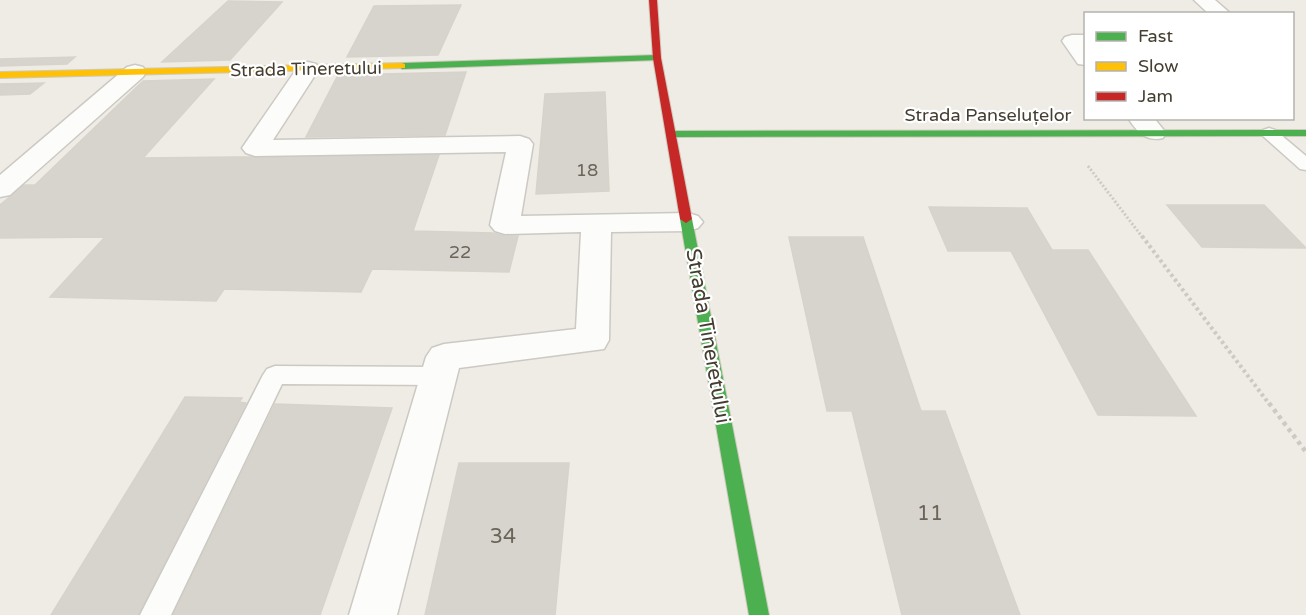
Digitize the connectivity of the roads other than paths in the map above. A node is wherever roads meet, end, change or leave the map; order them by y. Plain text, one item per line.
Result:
1 (653, 0) edge
2 (1203, 0) edge
3 (1219, 12) edge
4 (1084, 41) edge
5 (1084, 56) edge
6 (657, 58) junction
7 (308, 69) junction
8 (135, 72) junction
9 (0, 75) edge
10 (1147, 126) edge
11 (1269, 133) junction
12 (1306, 133) edge
13 (671, 134) junction
14 (1306, 165) edge
15 (0, 189) edge
16 (688, 222) junction
17 (596, 224) junction
18 (439, 376) junction
19 (155, 615) edge
20 (373, 615) edge
21 (759, 615) edge

1 - 6 street, Strada Tineretului
2 - 3 street
4 - 5 street
6 - 7 street, Strada Tineretului
6 - 13 street, Strada Tineretului
7 - 8 street, Strada Tineretului
7 - 17 street
8 - 9 street, Strada Tineretului
8 - 15 street
10 - 11 street, Strada Panseluțelor
10 - 13 street, Strada Panseluțelor
11 - 12 street, Strada Panseluțelor
11 - 14 lane
13 - 16 street, Strada Tineretului
16 - 17 street
16 - 21 street, Strada Tineretului
17 - 18 street
18 - 19 lane
18 - 20 street

